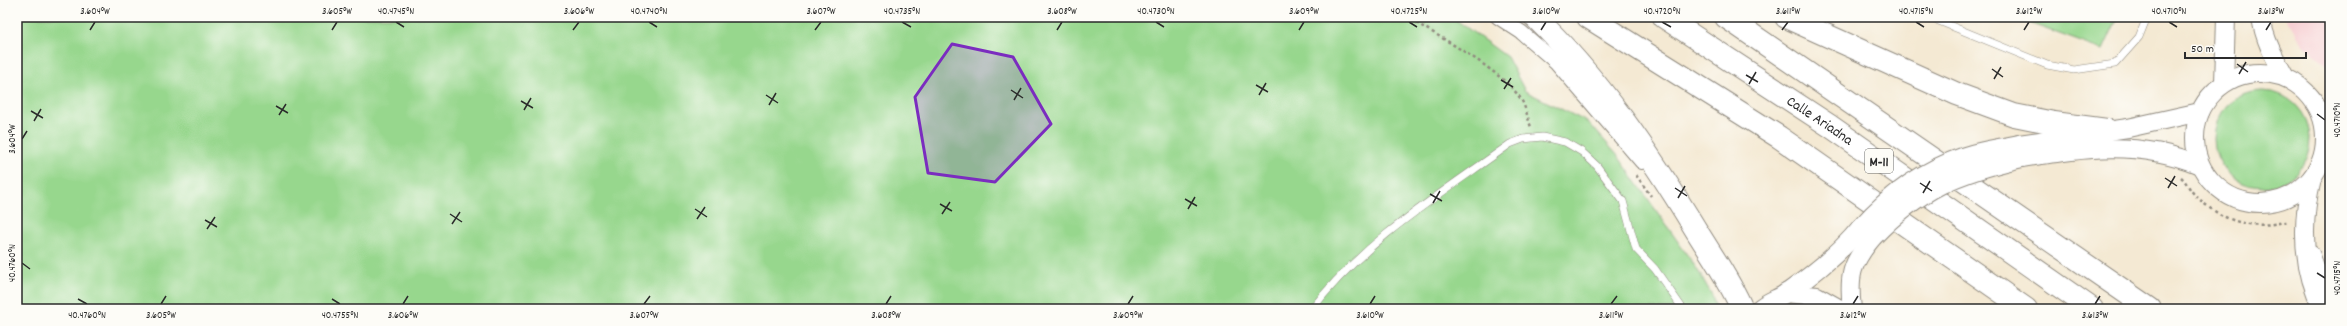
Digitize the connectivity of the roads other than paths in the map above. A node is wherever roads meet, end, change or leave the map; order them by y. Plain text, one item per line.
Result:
1 (1498, 17) edge
2 (1535, 17) edge
3 (1588, 17) edge
4 (1664, 17) edge
5 (1726, 17) edge
6 (1786, 17) edge
7 (1929, 17) edge
8 (2147, 17) edge
9 (2226, 17) edge
10 (2261, 17) edge
11 (2284, 77) junction
12 (2224, 83) junction
13 (2323, 108) edge
14 (2200, 112) junction
15 (2107, 130) junction
16 (2021, 151) junction
17 (2200, 165) junction
18 (2321, 167) edge
19 (1867, 232) junction
20 (2305, 232) junction
21 (1719, 267) junction
22 (2330, 292) edge
23 (1786, 293) junction
24 (1312, 309) edge
25 (1683, 309) edge
26 (1742, 309) edge
27 (1759, 309) edge
28 (1840, 309) edge
29 (1852, 309) edge
30 (2026, 309) edge
31 (2092, 309) edge
32 (2150, 309) edge
33 (2323, 309) edge

1 - 21 street
2 - 21 highway
3 - 30 highway
4 - 31 highway, Calle Ariadna / M-11
5 - 32 highway, Calle Ariadna / M-11
6 - 15 highway
7 - 8 lane
9 - 12 street
10 - 11 street
11 - 12 street
11 - 13 street
12 - 14 street
13 - 18 street
14 - 15 street
14 - 17 street
15 - 16 street
16 - 17 street
16 - 19 street, bridge
17 - 18 street
18 - 20 street
19 - 23 street
19 - 29 street
20 - 22 street
20 - 33 street
21 - 26 highway
23 - 27 street
23 - 28 street
24 - 25 lane

